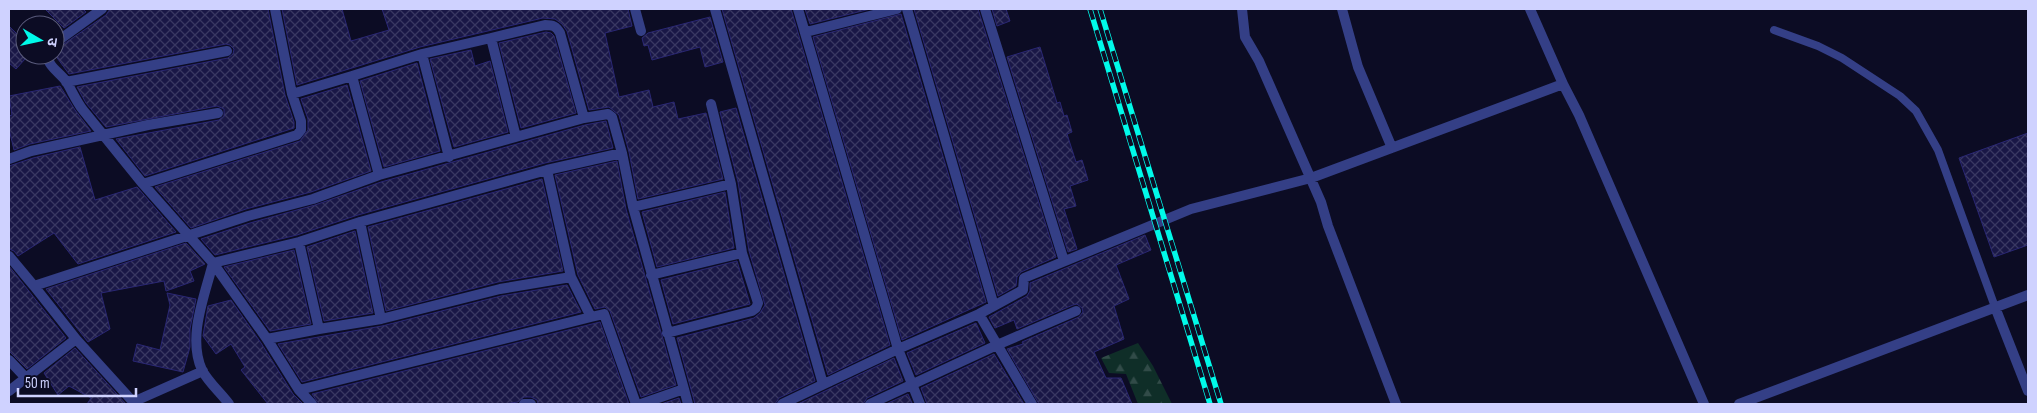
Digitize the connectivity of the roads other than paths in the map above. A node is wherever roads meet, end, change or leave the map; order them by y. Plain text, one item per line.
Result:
1 (102, 9) edge
2 (275, 9) edge
3 (635, 9) edge
4 (715, 9) edge
5 (798, 9) edge
6 (897, 9) edge
7 (907, 9) edge
8 (986, 9) edge
9 (1242, 9) edge
10 (1342, 9) edge
11 (1530, 9) edge
12 (1774, 30) dead end
13 (641, 31) dead end
14 (806, 32) junction
15 (65, 36) edge
16 (491, 38) junction
17 (227, 51) dead end
18 (422, 54) junction
19 (51, 65) edge
20 (352, 76) junction
21 (66, 82) junction
22 (1563, 84) junction
23 (292, 94) junction
24 (711, 104) dead end
25 (218, 113) dead end
26 (584, 118) junction
27 (106, 136) junction
28 (516, 137) junction
29 (1392, 148) junction
30 (622, 153) junction
31 (449, 157) junction
32 (9, 158) edge
33 (547, 170) junction
34 (379, 175) junction
35 (1311, 178) junction
36 (142, 184) junction
37 (731, 184) junction
38 (633, 207) junction
39 (360, 222) junction
40 (188, 235) junction
41 (299, 242) junction
42 (742, 253) junction
43 (9, 256) edge
44 (1064, 261) junction
45 (213, 263) junction
46 (651, 275) junction
47 (571, 277) junction
48 (34, 286) junction
49 (2028, 295) edge
50 (994, 306) junction
51 (1995, 307) junction
52 (1076, 311) dead end
53 (979, 314) junction
54 (591, 317) junction
55 (381, 319) junction
56 (319, 329) junction
57 (667, 333) junction
58 (76, 339) junction
59 (267, 339) junction
60 (997, 345) junction
61 (898, 349) junction
62 (9, 360) edge
63 (203, 371) junction
64 (25, 377) junction
65 (823, 384) junction
66 (912, 385) junction
67 (684, 389) junction
68 (299, 390) junction
69 (9, 391) edge
70 (2028, 391) edge
71 (134, 403) edge
72 (229, 404) edge
73 (312, 404) edge
74 (524, 404) edge
75 (531, 404) edge
76 (636, 404) edge
77 (641, 404) edge
78 (688, 404) edge
79 (782, 404) edge
80 (870, 404) edge
81 (920, 404) edge
82 (1032, 404) edge
83 (1396, 404) edge
84 (1704, 404) edge
85 (1739, 404) edge

1 - 15 street
2 - 23 street
3 - 13 street
4 - 65 street
5 - 14 street
6 - 14 street
7 - 50 street
8 - 44 street
9 - 35 street
10 - 29 street
11 - 22 street
12 - 51 lane
14 - 61 street
16 - 18 street
16 - 26 street
16 - 28 street
17 - 21 street
18 - 20 street
18 - 31 street
19 - 21 street
20 - 23 street
20 - 34 street
21 - 27 street
22 - 29 street
22 - 84 street
23 - 36 street
24 - 37 street
25 - 27 street
26 - 28 street
26 - 30 street
27 - 32 street
27 - 36 street
28 - 31 street
29 - 35 street
30 - 33 street
30 - 38 street
31 - 34 street
33 - 39 street
33 - 47 street
34 - 40 street
35 - 44 street
35 - 83 street
36 - 40 street
37 - 38 street
37 - 42 street
38 - 46 street
39 - 41 street
39 - 55 street
40 - 45 street
40 - 48 street
41 - 45 street
41 - 56 street
42 - 46 street
42 - 57 street
43 - 48 street
44 - 50 street
45 - 59 street
45 - 63 street
46 - 57 street
47 - 54 street
47 - 55 street
48 - 58 street
49 - 51 street
50 - 53 street
51 - 70 street
51 - 85 street
52 - 60 street
53 - 60 street
53 - 61 street
54 - 68 street
54 - 76 street
55 - 56 street
56 - 59 street
57 - 67 street
58 - 64 street
58 - 71 street
59 - 68 street
60 - 66 street
60 - 82 street
61 - 65 street
61 - 66 street
62 - 64 street
63 - 71 street
63 - 72 street
64 - 69 street
65 - 79 street
66 - 80 street
66 - 81 street
67 - 77 street
67 - 78 street
68 - 73 street
74 - 75 street

